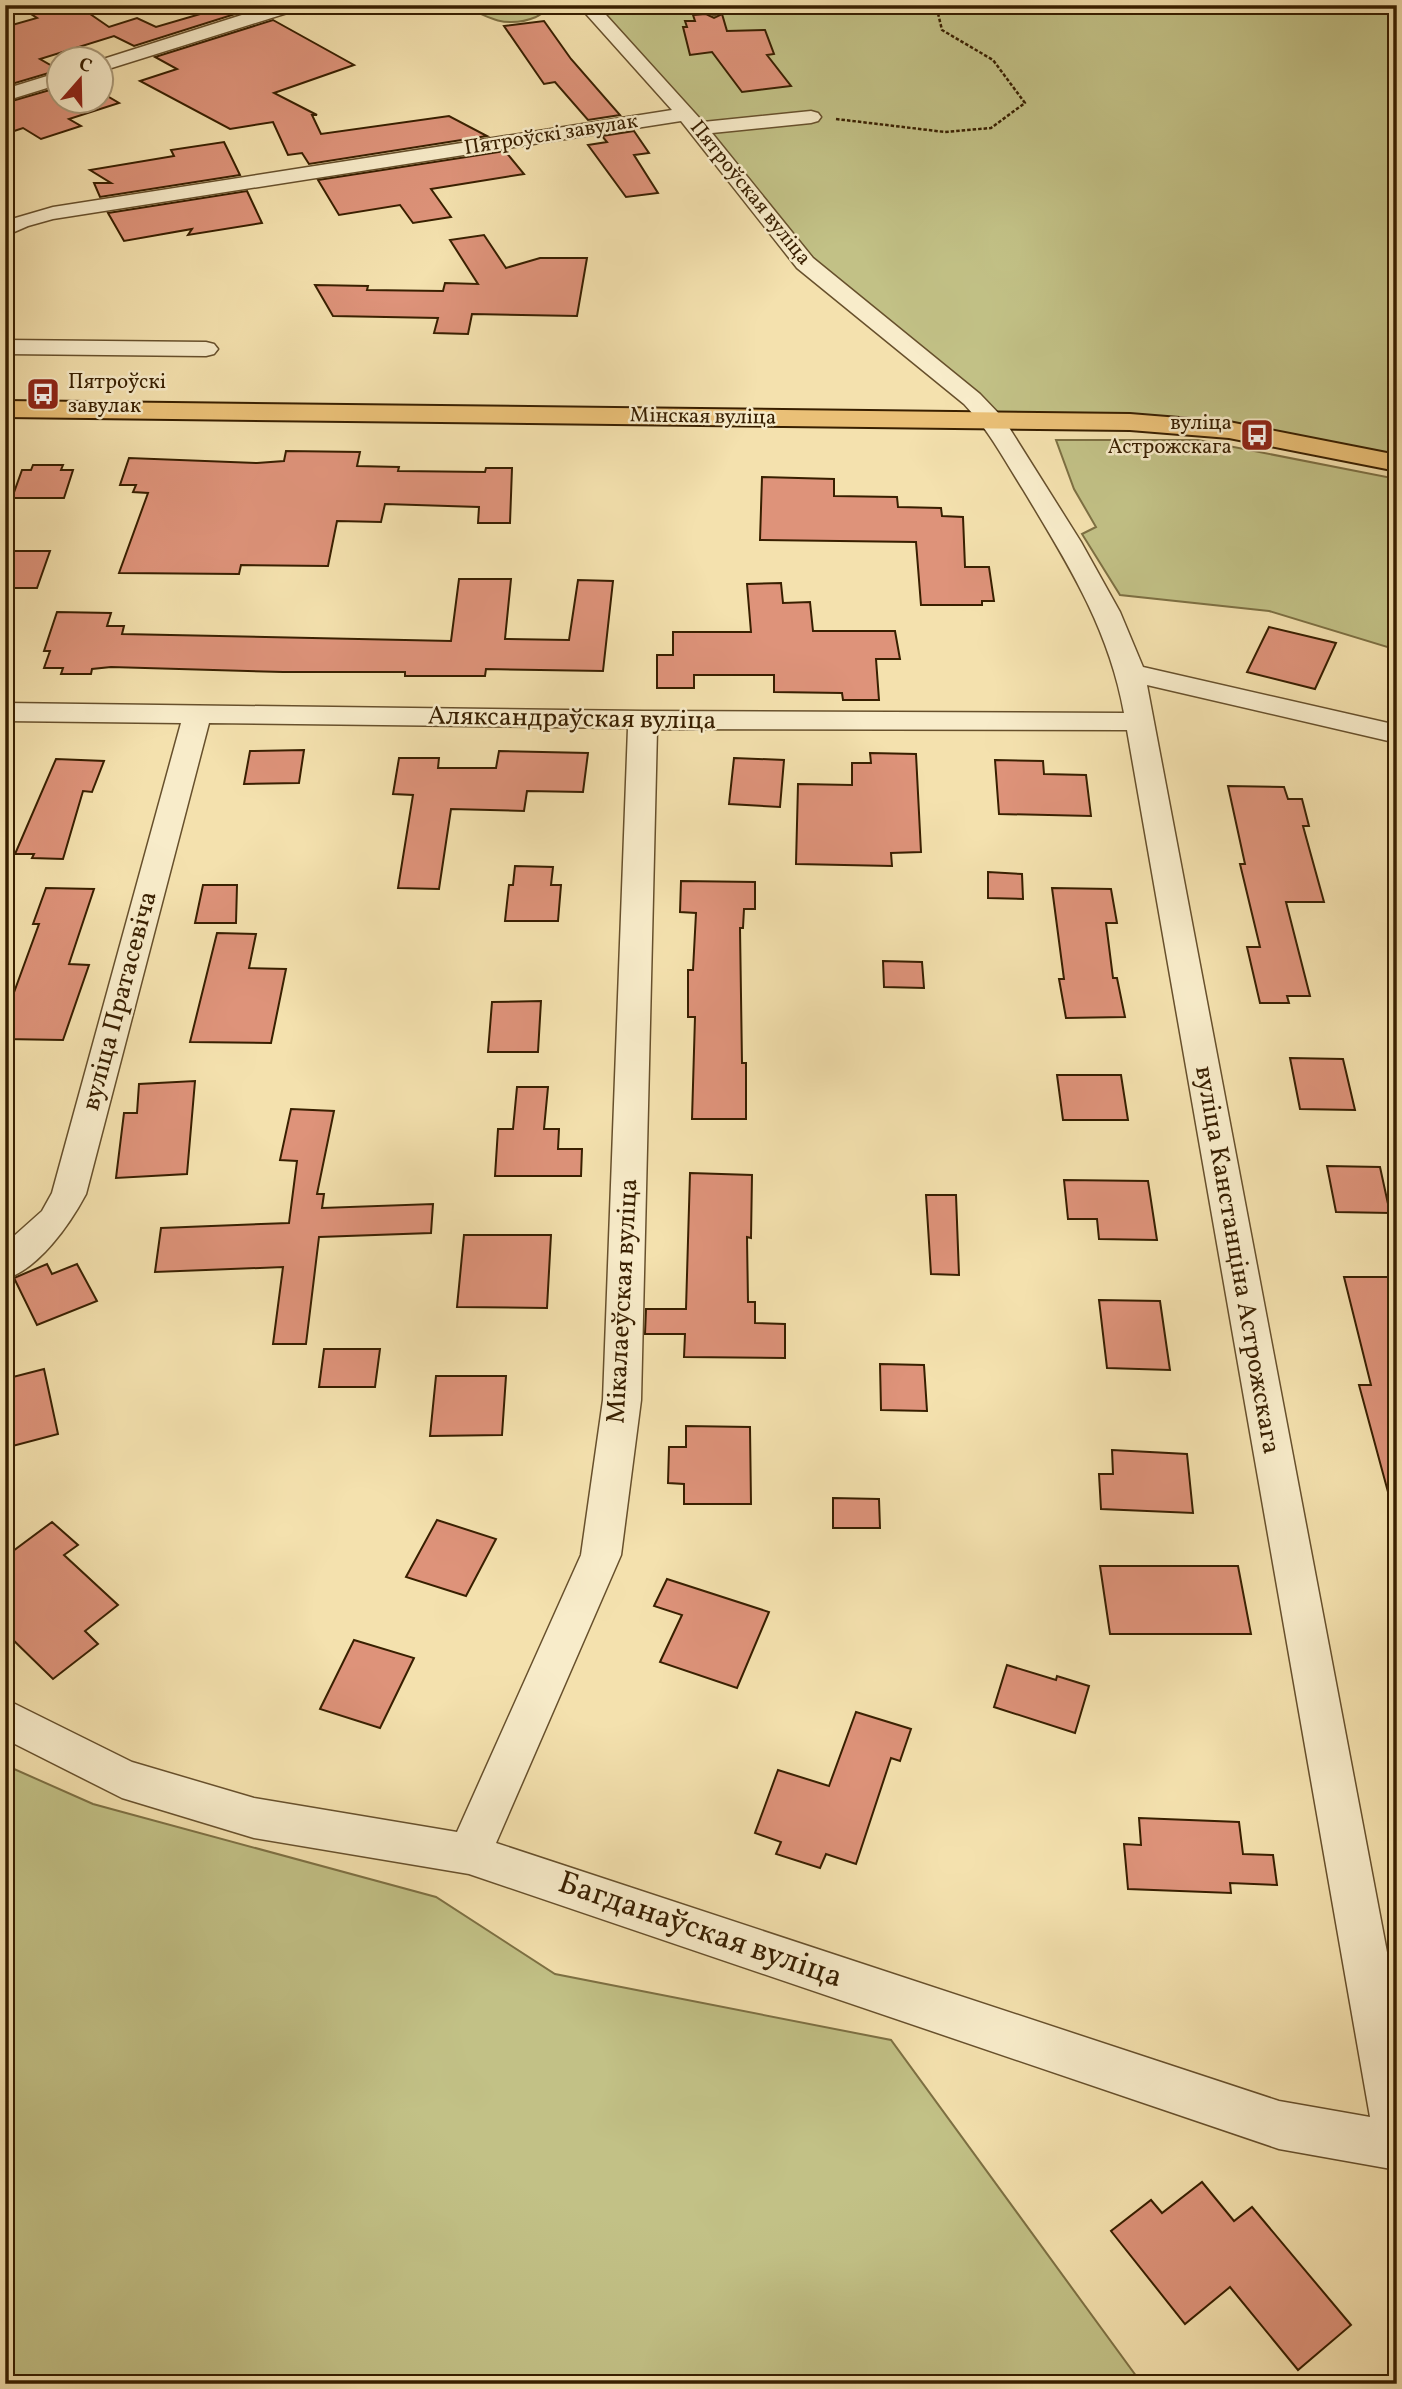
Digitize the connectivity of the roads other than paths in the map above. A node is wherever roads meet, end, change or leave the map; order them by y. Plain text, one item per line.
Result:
1 (293, 5) edge
2 (587, 5) edge
3 (116, 61) edge
4 (46, 82) edge
5 (5, 95) edge
6 (794, 102) dead end
7 (692, 122) junction
8 (5, 230) edge
9 (5, 347) edge
10 (206, 349) dead end
11 (5, 410) edge
12 (991, 418) junction
13 (1397, 463) edge
14 (1131, 673) junction
15 (5, 712) edge
16 (197, 715) junction
17 (643, 720) junction
18 (1139, 722) junction
19 (1397, 734) edge
20 (5, 1266) edge
21 (5, 1718) edge
22 (469, 1854) junction
23 (1397, 2133) edge
24 (1397, 2146) edge

1 - 3 street
2 - 7 street, Пятроўская вуліца
4 - 5 street
6 - 7 street, Пятроўскі завулак
7 - 8 street, Пятроўскі завулак
7 - 12 street, Пятроўская вуліца
9 - 10 street
11 - 12 main road, Мінская вуліца
12 - 13 main road, Мінская вуліца
12 - 14 street, вуліца Канстанціна Астрожскага
14 - 18 street, вуліца Канстанціна Астрожскага
14 - 19 street
15 - 16 street, Аляксандраўская вуліца
16 - 17 street, Аляксандраўская вуліца
16 - 20 street, вуліца Пратасевіча
17 - 18 street, Аляксандраўская вуліца
17 - 22 street, Мікалаеўская вуліца
18 - 23 street, вуліца Канстанціна Астрожскага
21 - 22 street, Багданаўская вуліца
22 - 24 street, Багданаўская вуліца

